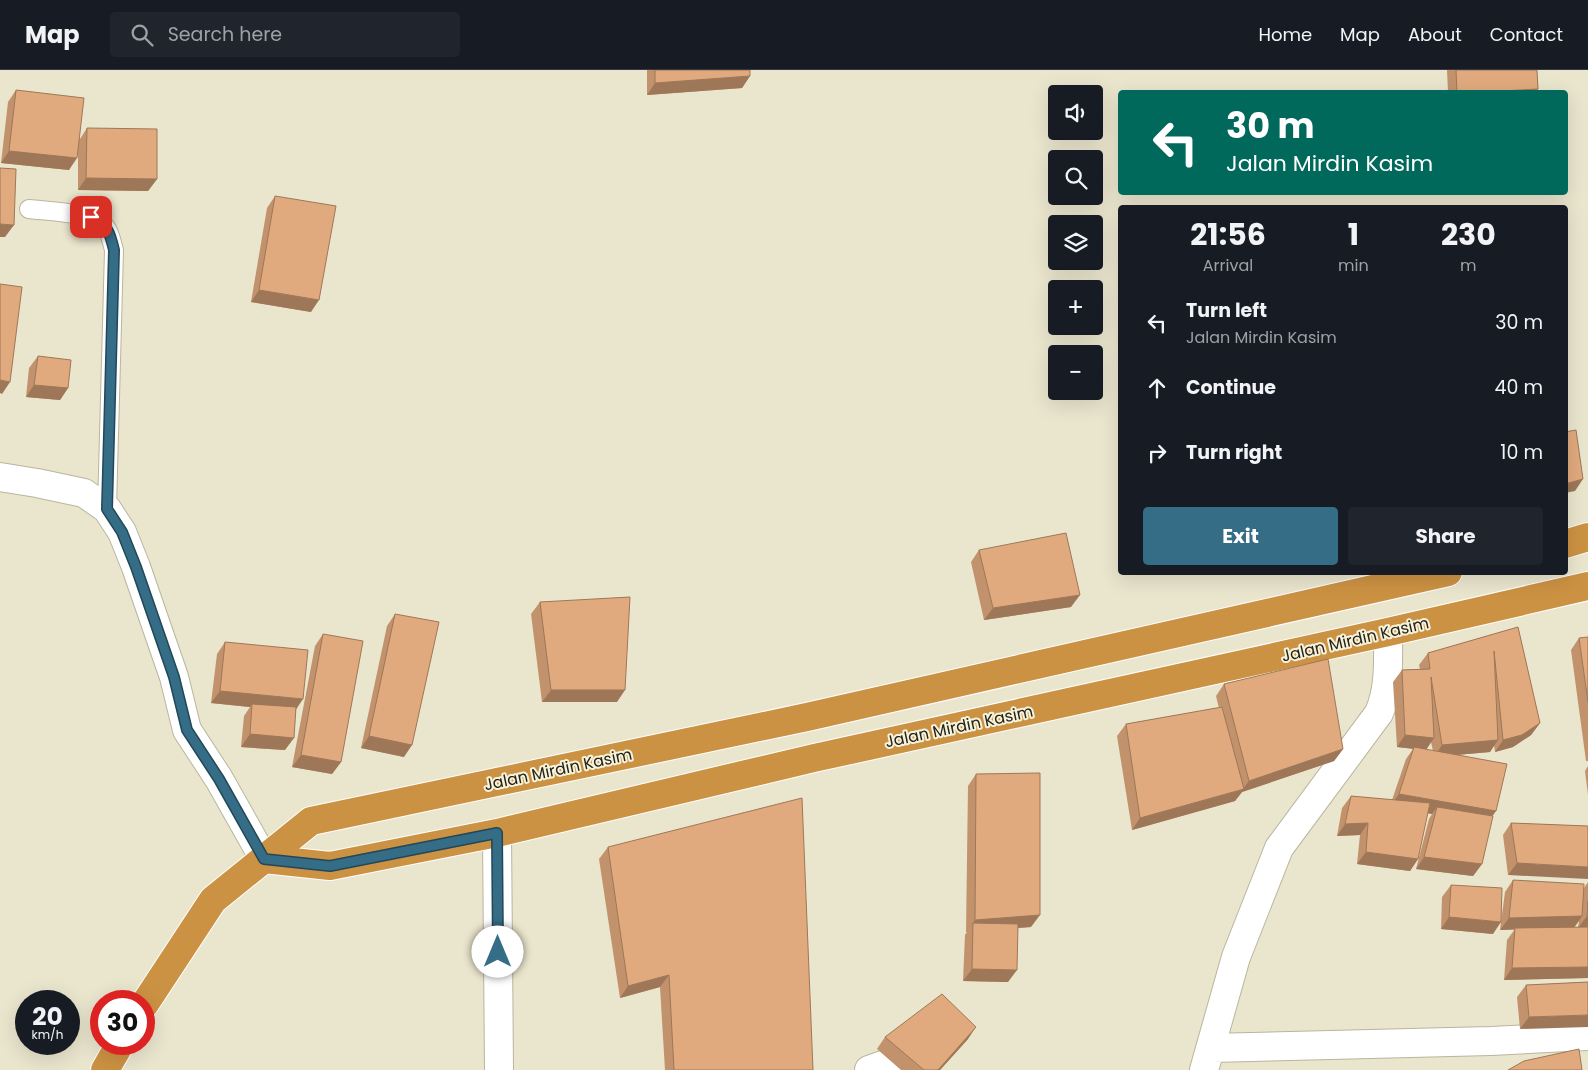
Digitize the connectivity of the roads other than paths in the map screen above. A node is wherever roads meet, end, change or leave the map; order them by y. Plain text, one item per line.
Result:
1 (29, 209) dead end
2 (0, 477) edge
3 (107, 509) junction
4 (1588, 537) edge
5 (1568, 543) edge
6 (1435, 575) edge
7 (1588, 586) edge
8 (1388, 632) junction
9 (807, 717) junction
10 (814, 758) junction
11 (497, 833) junction
12 (264, 859) junction
13 (154, 990) edge
14 (1588, 1036) edge
15 (114, 1055) edge
16 (1208, 1059) edge
17 (105, 1070) edge
18 (499, 1070) edge

1 - 3 lane
2 - 3 street
3 - 12 street
4 - 5 highway
6 - 9 highway, Jalan Mirdin Kasim
7 - 8 highway, Jalan Mirdin Kasim
8 - 10 highway, Jalan Mirdin Kasim
8 - 16 street
9 - 10 highway
9 - 12 highway, Jalan Mirdin Kasim
10 - 11 highway, Jalan Mirdin Kasim
11 - 12 highway, Jalan Mirdin Kasim
11 - 18 street
12 - 13 highway
14 - 16 street
15 - 17 highway

